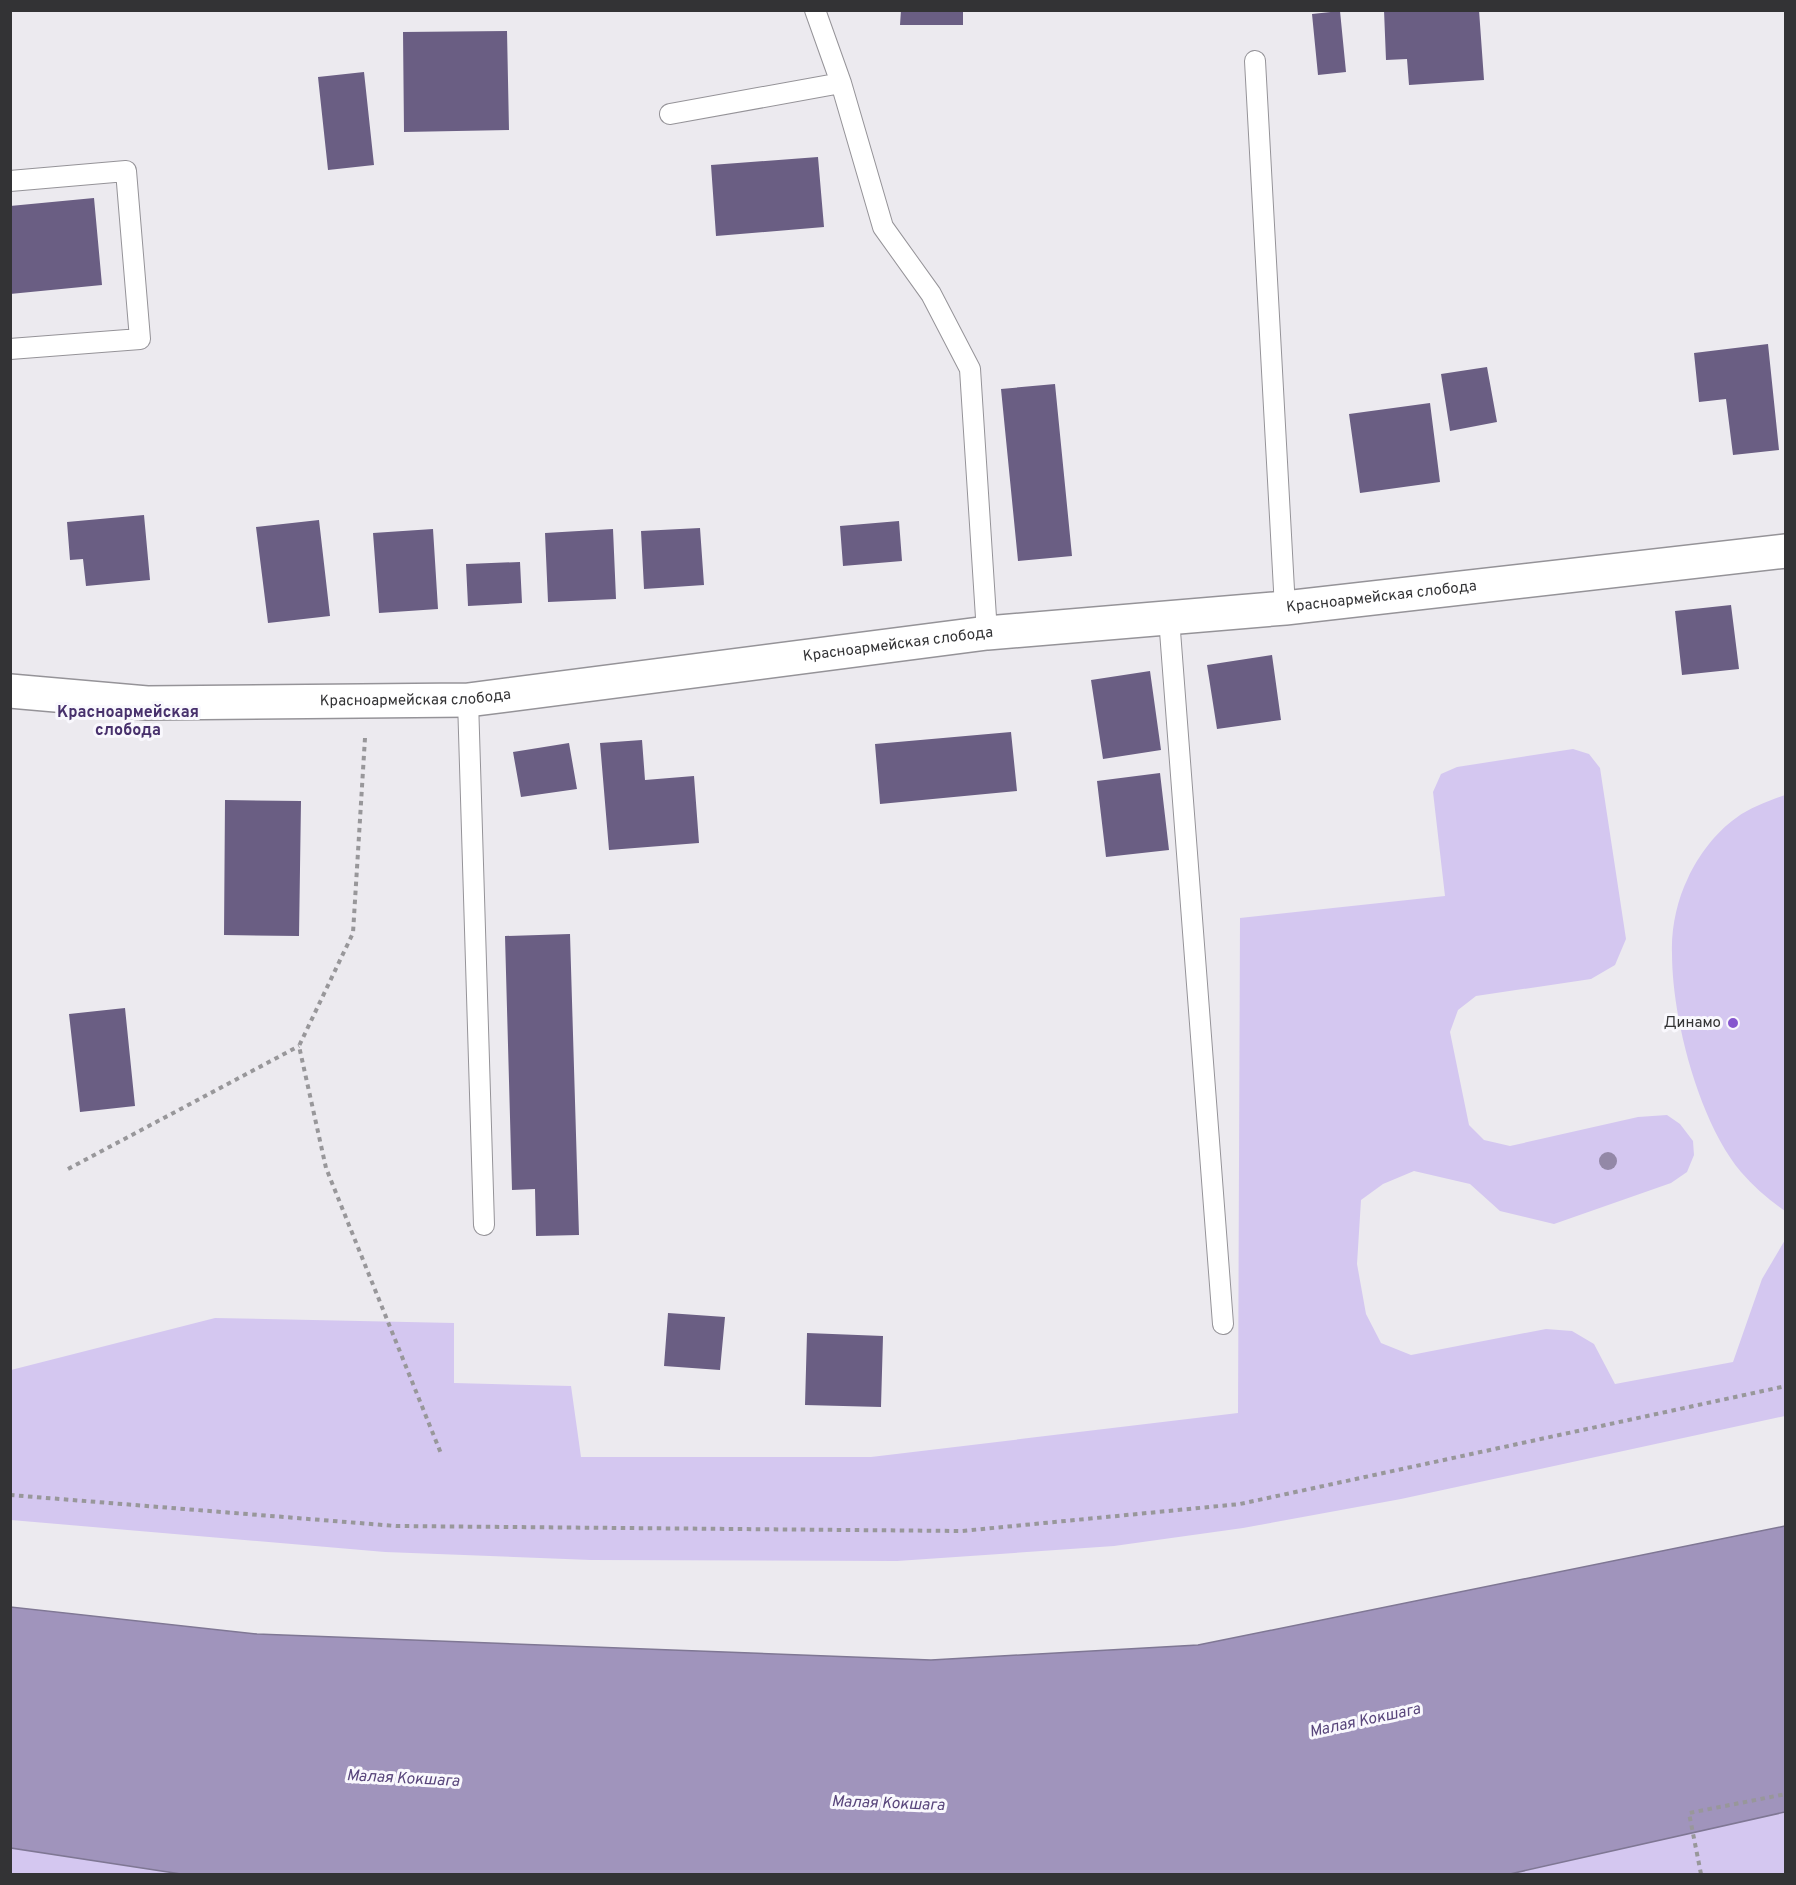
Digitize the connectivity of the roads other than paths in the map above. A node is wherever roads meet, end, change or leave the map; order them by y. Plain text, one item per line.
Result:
1 (815, 10) edge
2 (1255, 61) dead end
3 (841, 83) junction
4 (670, 114) dead end
5 (10, 181) edge
6 (10, 349) edge
7 (1785, 551) edge
8 (1285, 608) junction
9 (1169, 618) junction
10 (987, 633) junction
11 (10, 691) edge
12 (468, 700) junction
13 (484, 1225) dead end
14 (1223, 1324) dead end

1 - 3 lane
2 - 8 lane
3 - 4 lane
3 - 10 lane
5 - 6 lane
7 - 8 street, Красноармейская слобода
8 - 9 street, Красноармейская слобода
9 - 10 street, Красноармейская слобода
9 - 14 lane
10 - 12 street, Красноармейская слобода
11 - 12 street, Красноармейская слобода
12 - 13 lane

